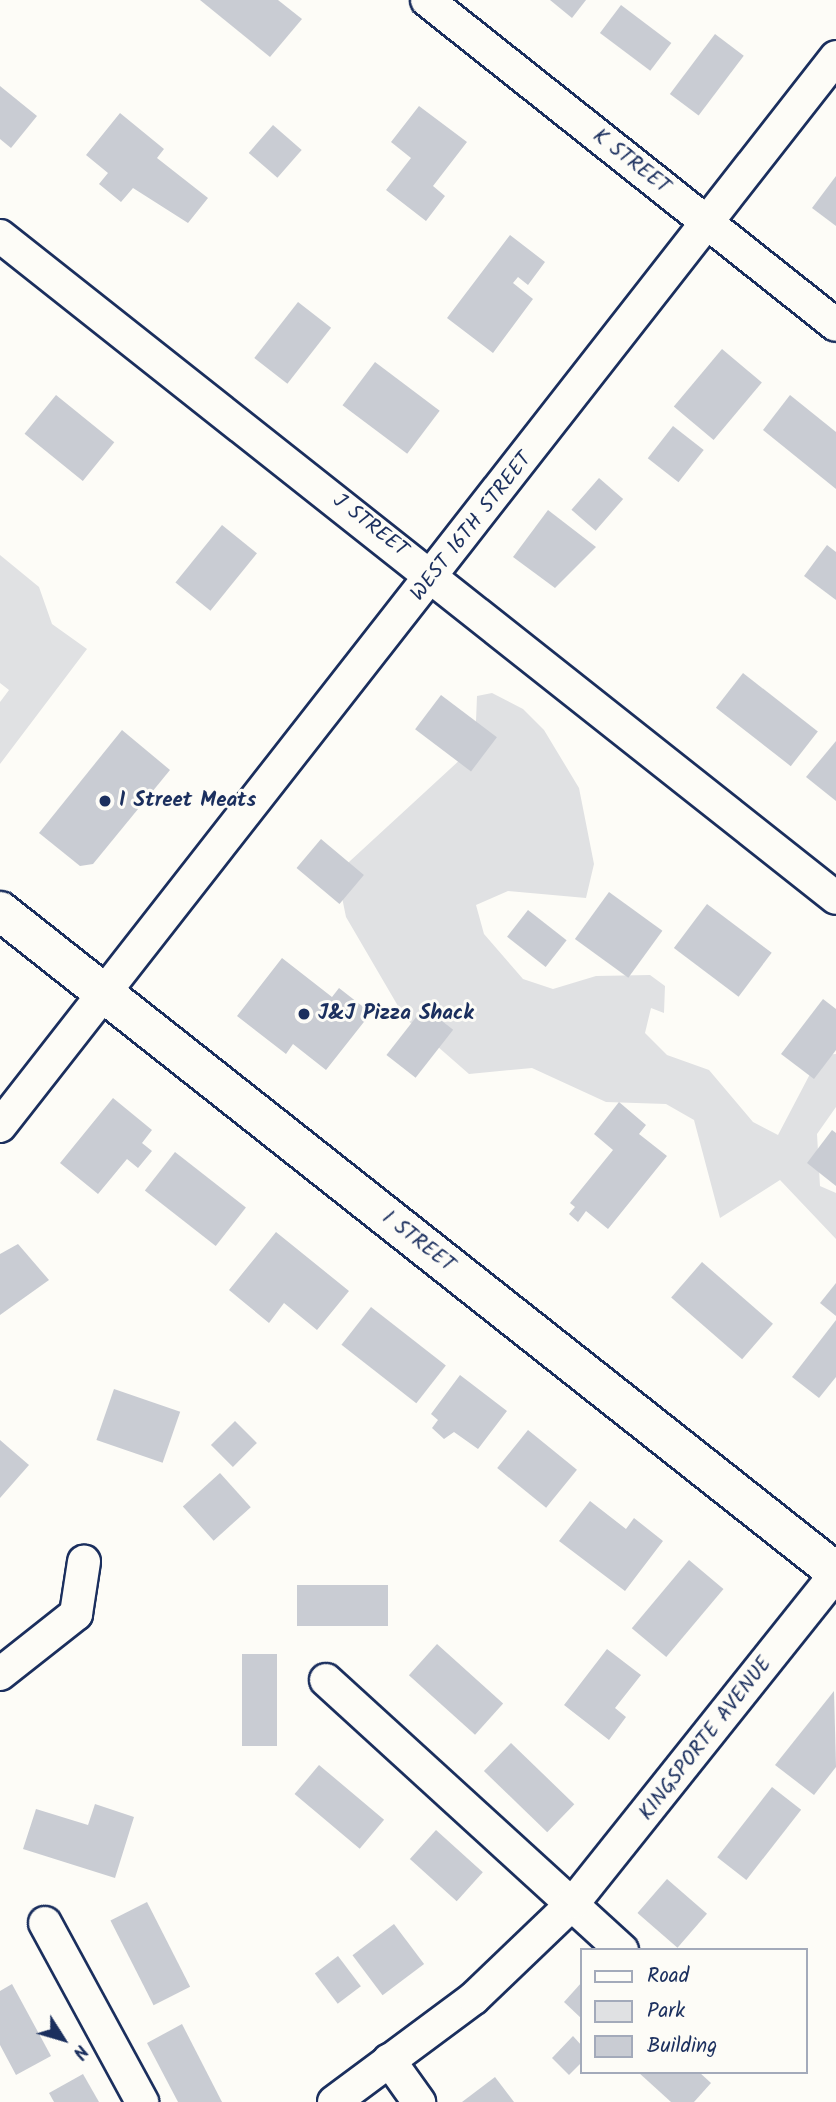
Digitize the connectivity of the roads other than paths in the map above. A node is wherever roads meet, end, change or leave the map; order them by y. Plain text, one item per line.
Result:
1 (426, 0) edge
2 (836, 57) edge
3 (708, 222) junction
4 (0, 236) edge
5 (836, 325) edge
6 (434, 576) junction
7 (836, 898) edge
8 (0, 911) edge
9 (103, 994) junction
10 (0, 1126) edge
11 (84, 1562) dead end
12 (836, 1573) edge
13 (0, 1674) edge
14 (326, 1680) dead end
15 (574, 1902) junction
16 (45, 1923) dead end
17 (620, 1948) edge
18 (388, 2060) junction
19 (142, 2102) edge
20 (334, 2102) edge
21 (419, 2102) edge

1 - 3 street, K STREET
2 - 3 street, WEST 16TH STREET
3 - 5 street, K STREET
3 - 6 street, WEST 16TH STREET
4 - 6 street, J STREET
6 - 7 street, J STREET
6 - 9 street, WEST 16TH STREET
8 - 9 street, I STREET
9 - 10 street, WEST 16TH STREET
9 - 12 street, I STREET
11 - 13 street
12 - 15 street, KINGSPORTE AVENUE
14 - 15 street
15 - 17 street
15 - 18 street, KINGSPORTE AVENUE
16 - 19 street
18 - 20 street, KINGSPORTE AVENUE
18 - 21 street

